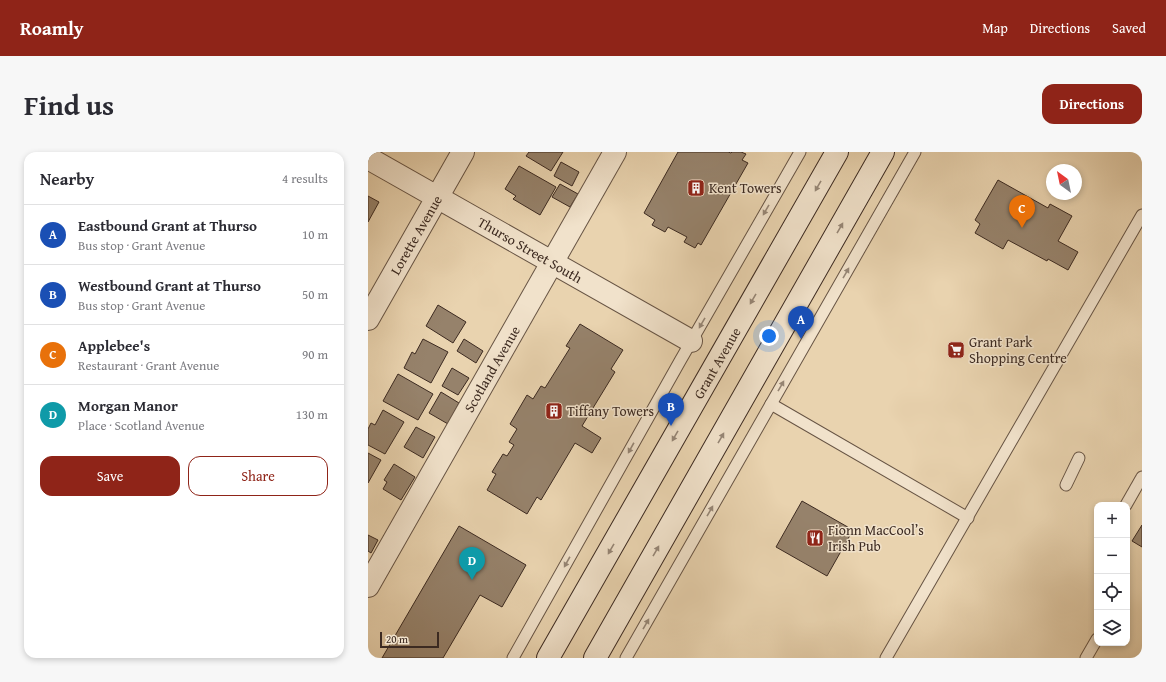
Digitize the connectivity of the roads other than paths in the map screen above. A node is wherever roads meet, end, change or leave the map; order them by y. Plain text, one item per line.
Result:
1 (463, 152) edge
2 (615, 152) edge
3 (800, 152) edge
4 (837, 152) edge
5 (883, 152) edge
6 (915, 152) edge
7 (368, 158) edge
8 (437, 197) junction
9 (1142, 216) edge
10 (552, 262) junction
11 (368, 319) edge
12 (691, 342) junction
13 (771, 404) junction
14 (1079, 458) dead end
15 (1142, 477) edge
16 (1066, 485) dead end
17 (1128, 502) edge
18 (968, 518) junction
19 (368, 586) edge
20 (1094, 644) edge
21 (513, 658) edge
22 (548, 658) edge
23 (596, 658) edge
24 (626, 658) edge
25 (886, 658) edge
26 (1086, 658) edge

1 - 8 main road, Lorette Avenue
2 - 10 main road, Scotland Avenue
3 -> 12 lane
4 -> 22 main road, Grant Avenue
23 -> 5 main road
13 -> 6 lane
7 - 8 main road, Thurso Street South
8 - 10 main road, Thurso Street South
8 - 11 main road, Lorette Avenue
9 - 18 lane
10 - 12 main road, Thurso Street South
10 - 19 main road, Scotland Avenue
12 -> 21 lane
13 - 18 lane
24 -> 13 lane
14 - 16 lane
15 - 17 lane
18 - 25 lane
20 - 26 lane

